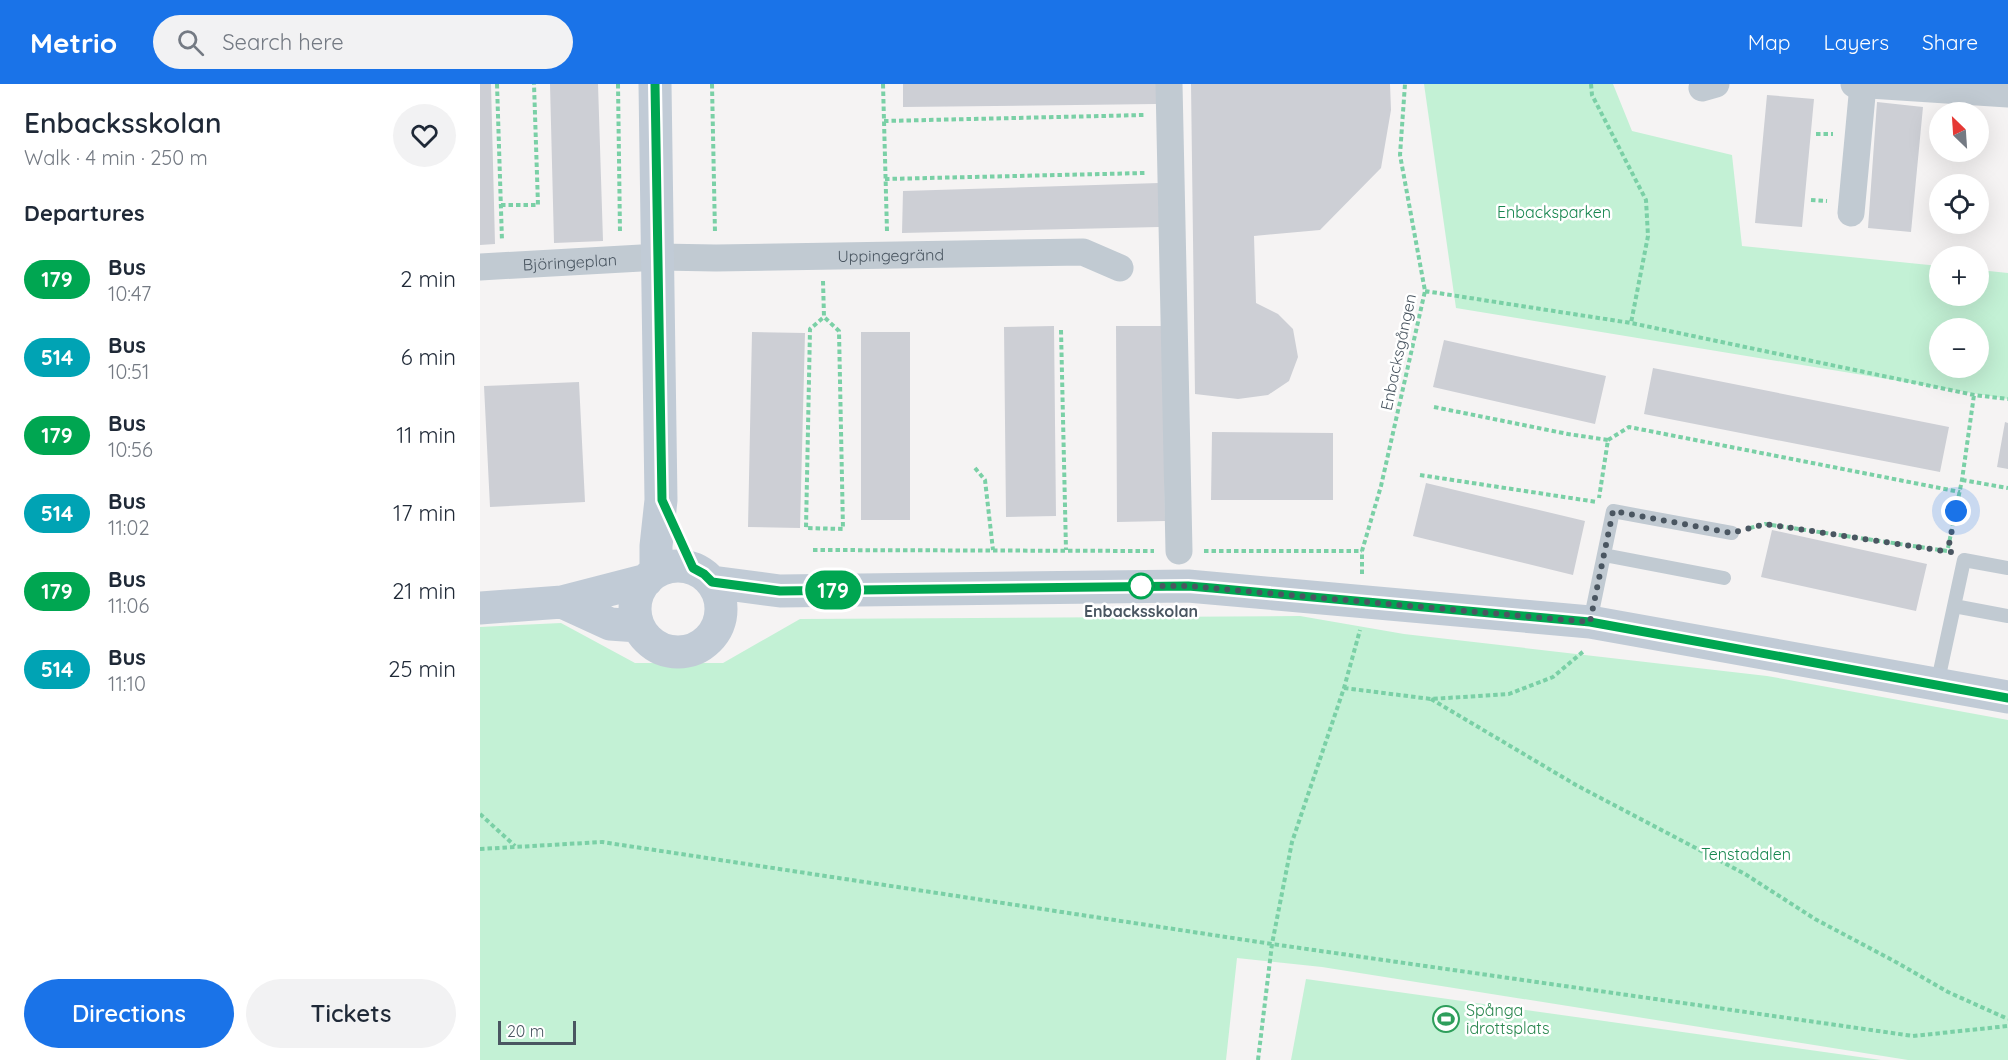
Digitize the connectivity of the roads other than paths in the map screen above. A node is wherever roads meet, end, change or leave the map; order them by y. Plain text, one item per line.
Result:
1 (655, 84) edge
2 (1169, 84) edge
3 (1854, 84) edge
4 (1863, 85) edge
5 (2008, 94) edge
6 (1851, 213) dead end
7 (659, 257) junction
8 (491, 267) edge
9 (1120, 268) dead end
10 (662, 500) junction
11 (1732, 533) road end
12 (1179, 551) road end
13 (1604, 555) junction
14 (2008, 567) edge
15 (702, 575) junction
16 (651, 576) junction
17 (1724, 578) dead end
18 (780, 591) junction
19 (562, 602) junction
20 (1954, 606) junction
21 (480, 609) edge
22 (2008, 616) edge
23 (1590, 622) junction
24 (638, 626) junction
25 (718, 626) junction
26 (1937, 685) junction
27 (2008, 698) edge

1 - 7 street
2 - 12 street
3 - 4 street
4 - 5 street
4 - 6 street
7 - 8 street, Björingeplan
7 - 9 street, Uppingegränd
7 - 10 street
10 - 15 street
10 - 16 street
11 - 13 lane
13 - 17 lane
13 - 23 lane
14 - 20 lane
15 - 16 street
15 - 18 street
15 - 25 street
16 - 19 street
16 - 24 street
18 - 23 street
18 - 25 street
19 - 21 street
19 - 24 street
20 - 22 lane
20 - 26 lane
23 - 26 street
24 - 25 street
26 - 27 street

